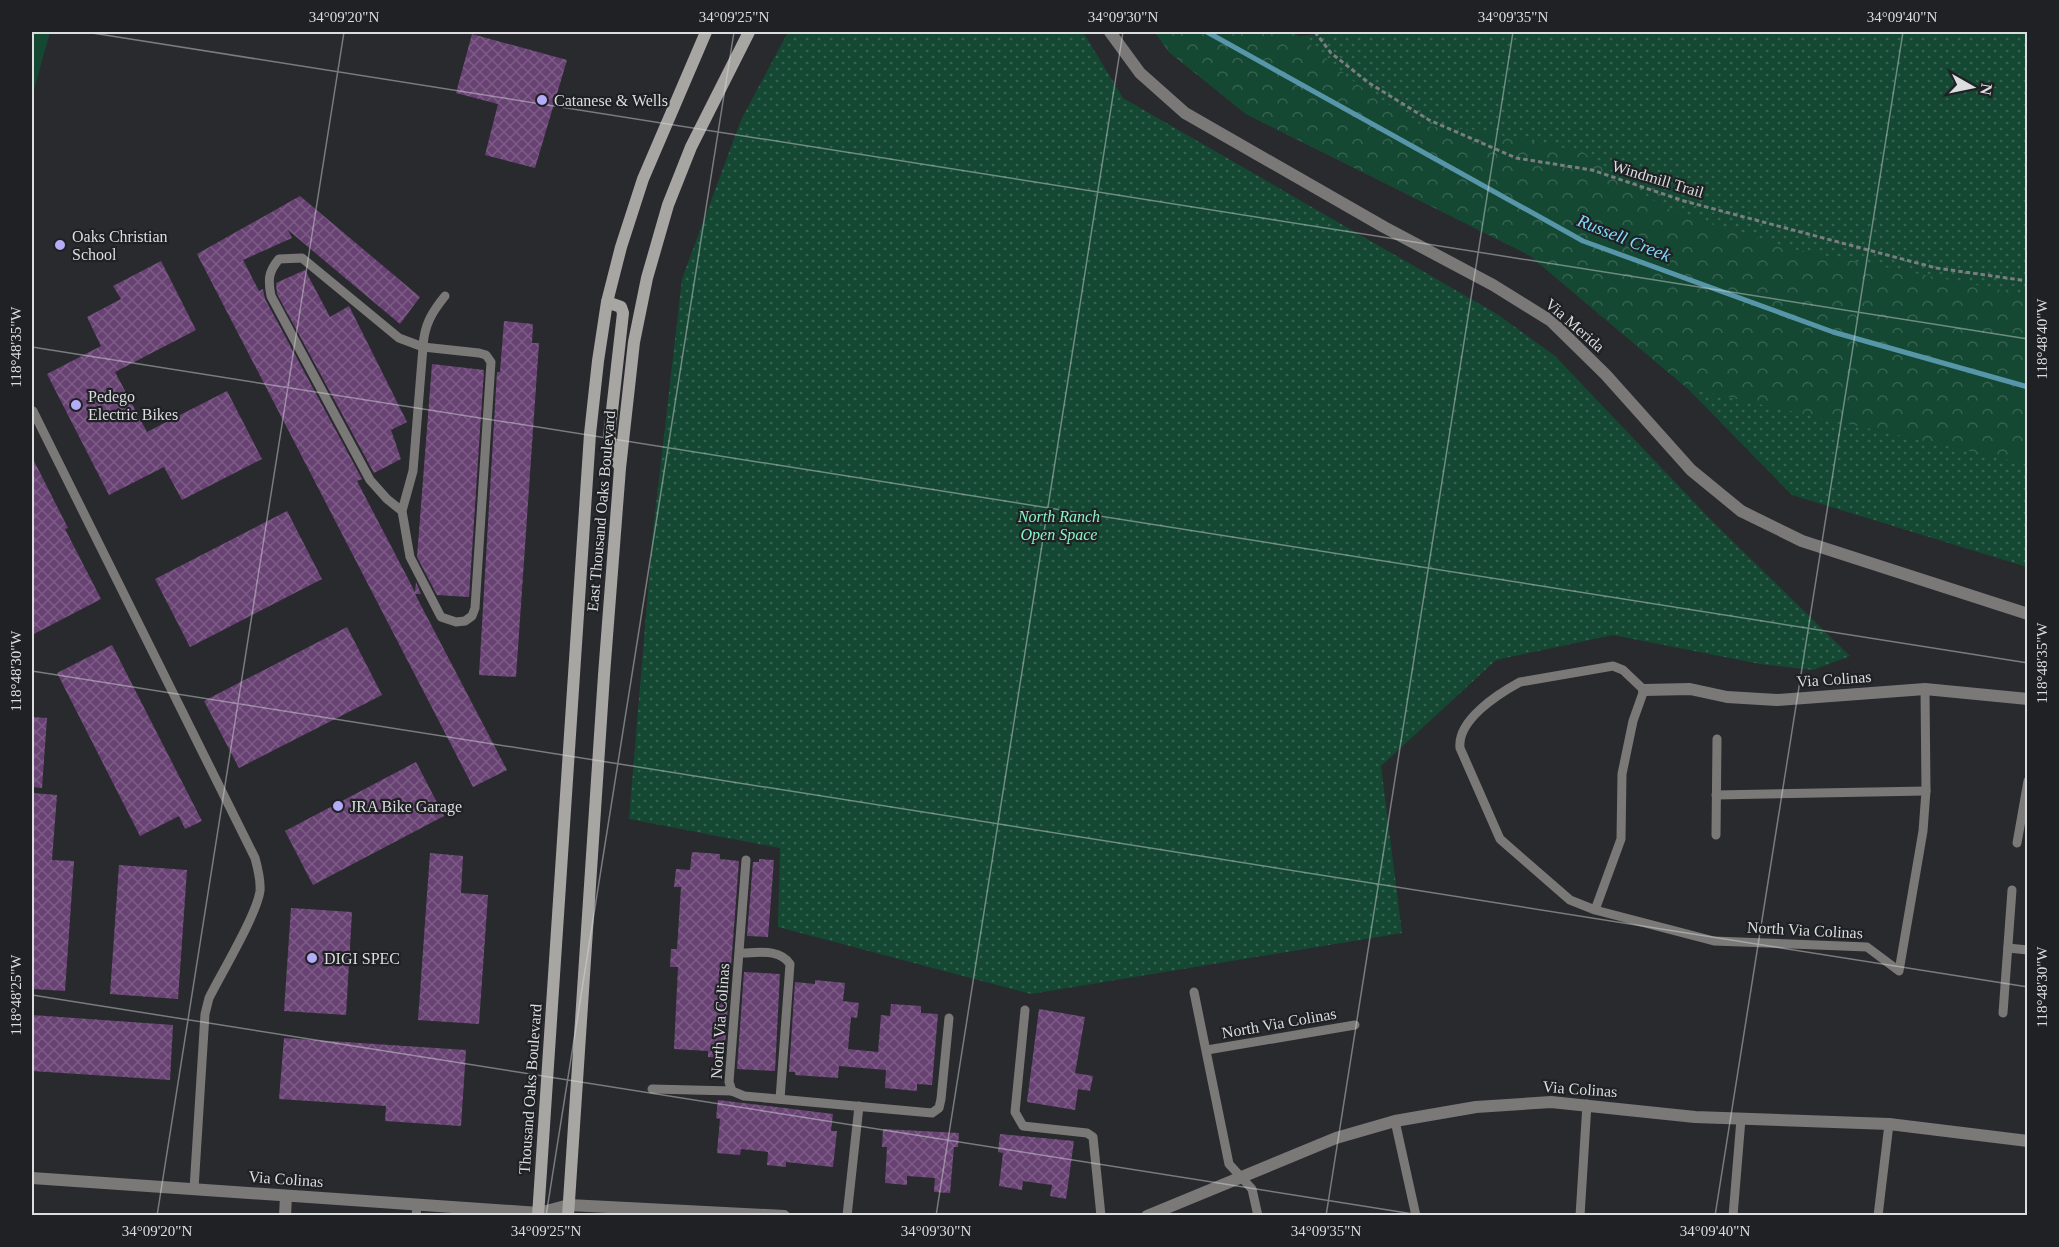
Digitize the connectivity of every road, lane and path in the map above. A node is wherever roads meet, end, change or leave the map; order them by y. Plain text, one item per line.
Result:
1 (706, 32) edge
2 (749, 32) edge
3 (1110, 32) edge
4 (1315, 32) edge
5 (2028, 281) edge
6 (445, 296) dead end
7 (607, 302) junction
8 (423, 346) junction
9 (33, 411) dead end
10 (620, 468) junction
11 (402, 512) junction
12 (2028, 614) edge
13 (1925, 689) junction
14 (1644, 690) junction
15 (2028, 699) edge
16 (1717, 739) dead end
17 (2027, 785) edge
18 (1926, 791) junction
19 (1716, 795) junction
20 (1716, 835) dead end
21 (2017, 843) dead end
22 (746, 860) dead end
23 (2012, 891) dead end
24 (1595, 910) junction
25 (2008, 948) junction
26 (2028, 950) edge
27 (740, 952) junction
28 (555, 965) joint
29 (1194, 992) dead end
30 (1025, 1010) dead end
31 (2003, 1013) dead end
32 (949, 1018) dead end
33 (1355, 1025) dead end
34 (1207, 1050) junction
35 (652, 1089) dead end
36 (732, 1091) junction
37 (780, 1099) junction
38 (1587, 1104) junction
39 (859, 1106) junction
40 (1741, 1119) junction
41 (1395, 1121) junction
42 (1889, 1124) junction
43 (2028, 1141) edge
44 (32, 1178) edge
45 (1241, 1178) junction
46 (194, 1189) junction
47 (286, 1196) junction
48 (417, 1210) edge
49 (568, 1210) edge
50 (285, 1215) edge
51 (540, 1215) edge
52 (784, 1215) edge
53 (847, 1215) edge
54 (1101, 1215) edge
55 (1147, 1215) edge
56 (1258, 1215) edge
57 (1416, 1215) edge
58 (1580, 1215) edge
59 (1733, 1215) edge
60 (1878, 1215) edge

1 - 7 main road, East Thousand Oaks Boulevard
2 - 10 main road, East Thousand Oaks Boulevard
3 - 12 street, Via Merida
4 - 5 path, Windmill Trail
6 - 8 lane
7 - 10 main road
7 - 28 main road, East Thousand Oaks Boulevard
8 - 11 lane
8 - 11 lane
8 - 11 lane
9 - 46 lane
10 - 49 main road, East Thousand Oaks Boulevard
13 - 14 street, Via Colinas
13 - 15 street, Via Colinas
13 - 18 lane, North Via Colinas
14 - 24 lane
14 - 24 lane, North Via Colinas
16 - 19 lane
17 - 21 lane
18 - 19 lane
18 - 24 lane, North Via Colinas
19 - 20 lane
22 - 27 lane, North Via Colinas
23 - 25 lane
25 - 26 lane
25 - 31 lane
27 - 36 lane, North Via Colinas
27 - 37 lane, North Via Colinas
28 - 51 main road, Thousand Oaks Boulevard
29 - 34 lane, North Via Colinas
30 - 54 lane
32 - 39 lane, North Via Colinas
33 - 34 lane, North Via Colinas
34 - 45 lane, North Via Colinas
35 - 36 lane, North Via Colinas
36 - 37 lane, North Via Colinas
37 - 39 lane, North Via Colinas
38 - 40 street, Via Colinas
38 - 41 street, Via Colinas
38 - 58 lane
39 - 53 lane
40 - 42 street, Via Colinas
40 - 59 lane
41 - 45 street, Via Colinas
41 - 57 lane
42 - 43 street, Via Colinas
42 - 60 lane
44 - 46 street, Via Colinas
45 - 55 street, Via Colinas
45 - 56 lane, North Via Colinas
46 - 47 street, Via Colinas
47 - 48 street, Via Colinas
47 - 50 street
48 - 51 street, Via Colinas
49 - 51 street, Via Colinas
49 - 52 street, Via Colinas

